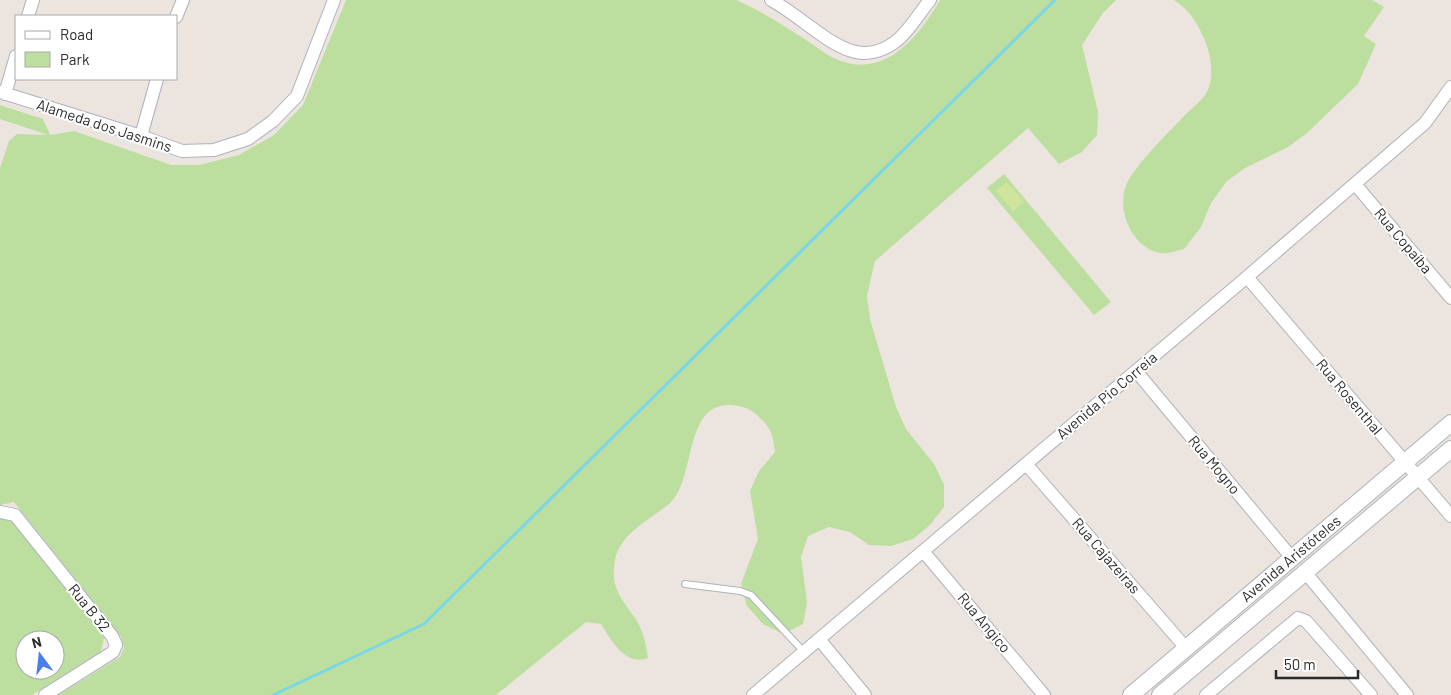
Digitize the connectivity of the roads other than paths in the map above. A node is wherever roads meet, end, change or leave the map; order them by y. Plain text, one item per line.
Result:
1 (33, 0) edge
2 (183, 0) edge
3 (334, 0) edge
4 (770, 0) edge
5 (930, 0) edge
6 (790, 4) edge
7 (28, 15) edge
8 (177, 15) edge
9 (15, 59) edge
10 (157, 80) edge
11 (1451, 87) edge
12 (2, 93) edge
13 (141, 136) junction
14 (1354, 184) junction
15 (1247, 277) junction
16 (1451, 298) edge
17 (1136, 371) junction
18 (1451, 423) edge
19 (1451, 448) edge
20 (1403, 463) junction
21 (1026, 464) junction
22 (1418, 477) junction
23 (0, 512) edge
24 (1451, 516) edge
25 (924, 551) junction
26 (1292, 558) junction
27 (1305, 572) junction
28 (685, 584) dead end
29 (819, 639) junction
30 (1186, 648) junction
31 (804, 652) junction
32 (45, 695) edge
33 (753, 695) edge
34 (865, 695) edge
35 (1044, 695) edge
36 (1131, 695) edge
37 (1160, 695) edge
38 (1206, 695) edge
39 (1371, 695) edge
40 (1407, 695) edge

1 - 7 street
2 - 8 street
3 - 13 street, Alameda dos Jasmins
4 - 6 street
5 - 6 street
9 - 12 street
10 - 13 street
11 - 14 street, Avenida Pio Correia
12 - 13 street, Alameda dos Jasmins
14 - 15 street, Avenida Pio Correia
14 - 16 street, Rua Copaíba
15 - 17 street, Avenida Pio Correia
15 - 20 street, Rua Rosenthal
17 - 21 street, Avenida Pio Correia
17 - 26 street, Rua Mogno
18 - 20 street, Avenida Aristóteles
19 - 22 street, Avenida Aristóteles
20 - 22 street, Rua Rosenthal
20 - 26 street, Avenida Aristóteles
21 - 25 street, Avenida Pio Correia
21 - 30 street, Rua Cajazeiras
22 - 24 street, Rua Rosenthal
22 - 27 street, Avenida Aristóteles
23 - 32 street, Rua B 32
25 - 29 street, Avenida Pio Correia
25 - 35 street, Rua Angico
26 - 30 street, Avenida Aristóteles
27 - 37 street, Avenida Aristóteles
27 - 40 street
28 - 31 lane
29 - 31 street, Avenida Pio Correia
29 - 34 street
30 - 36 street, Avenida Aristóteles
31 - 33 street, Avenida Pio Correia
38 - 39 street

